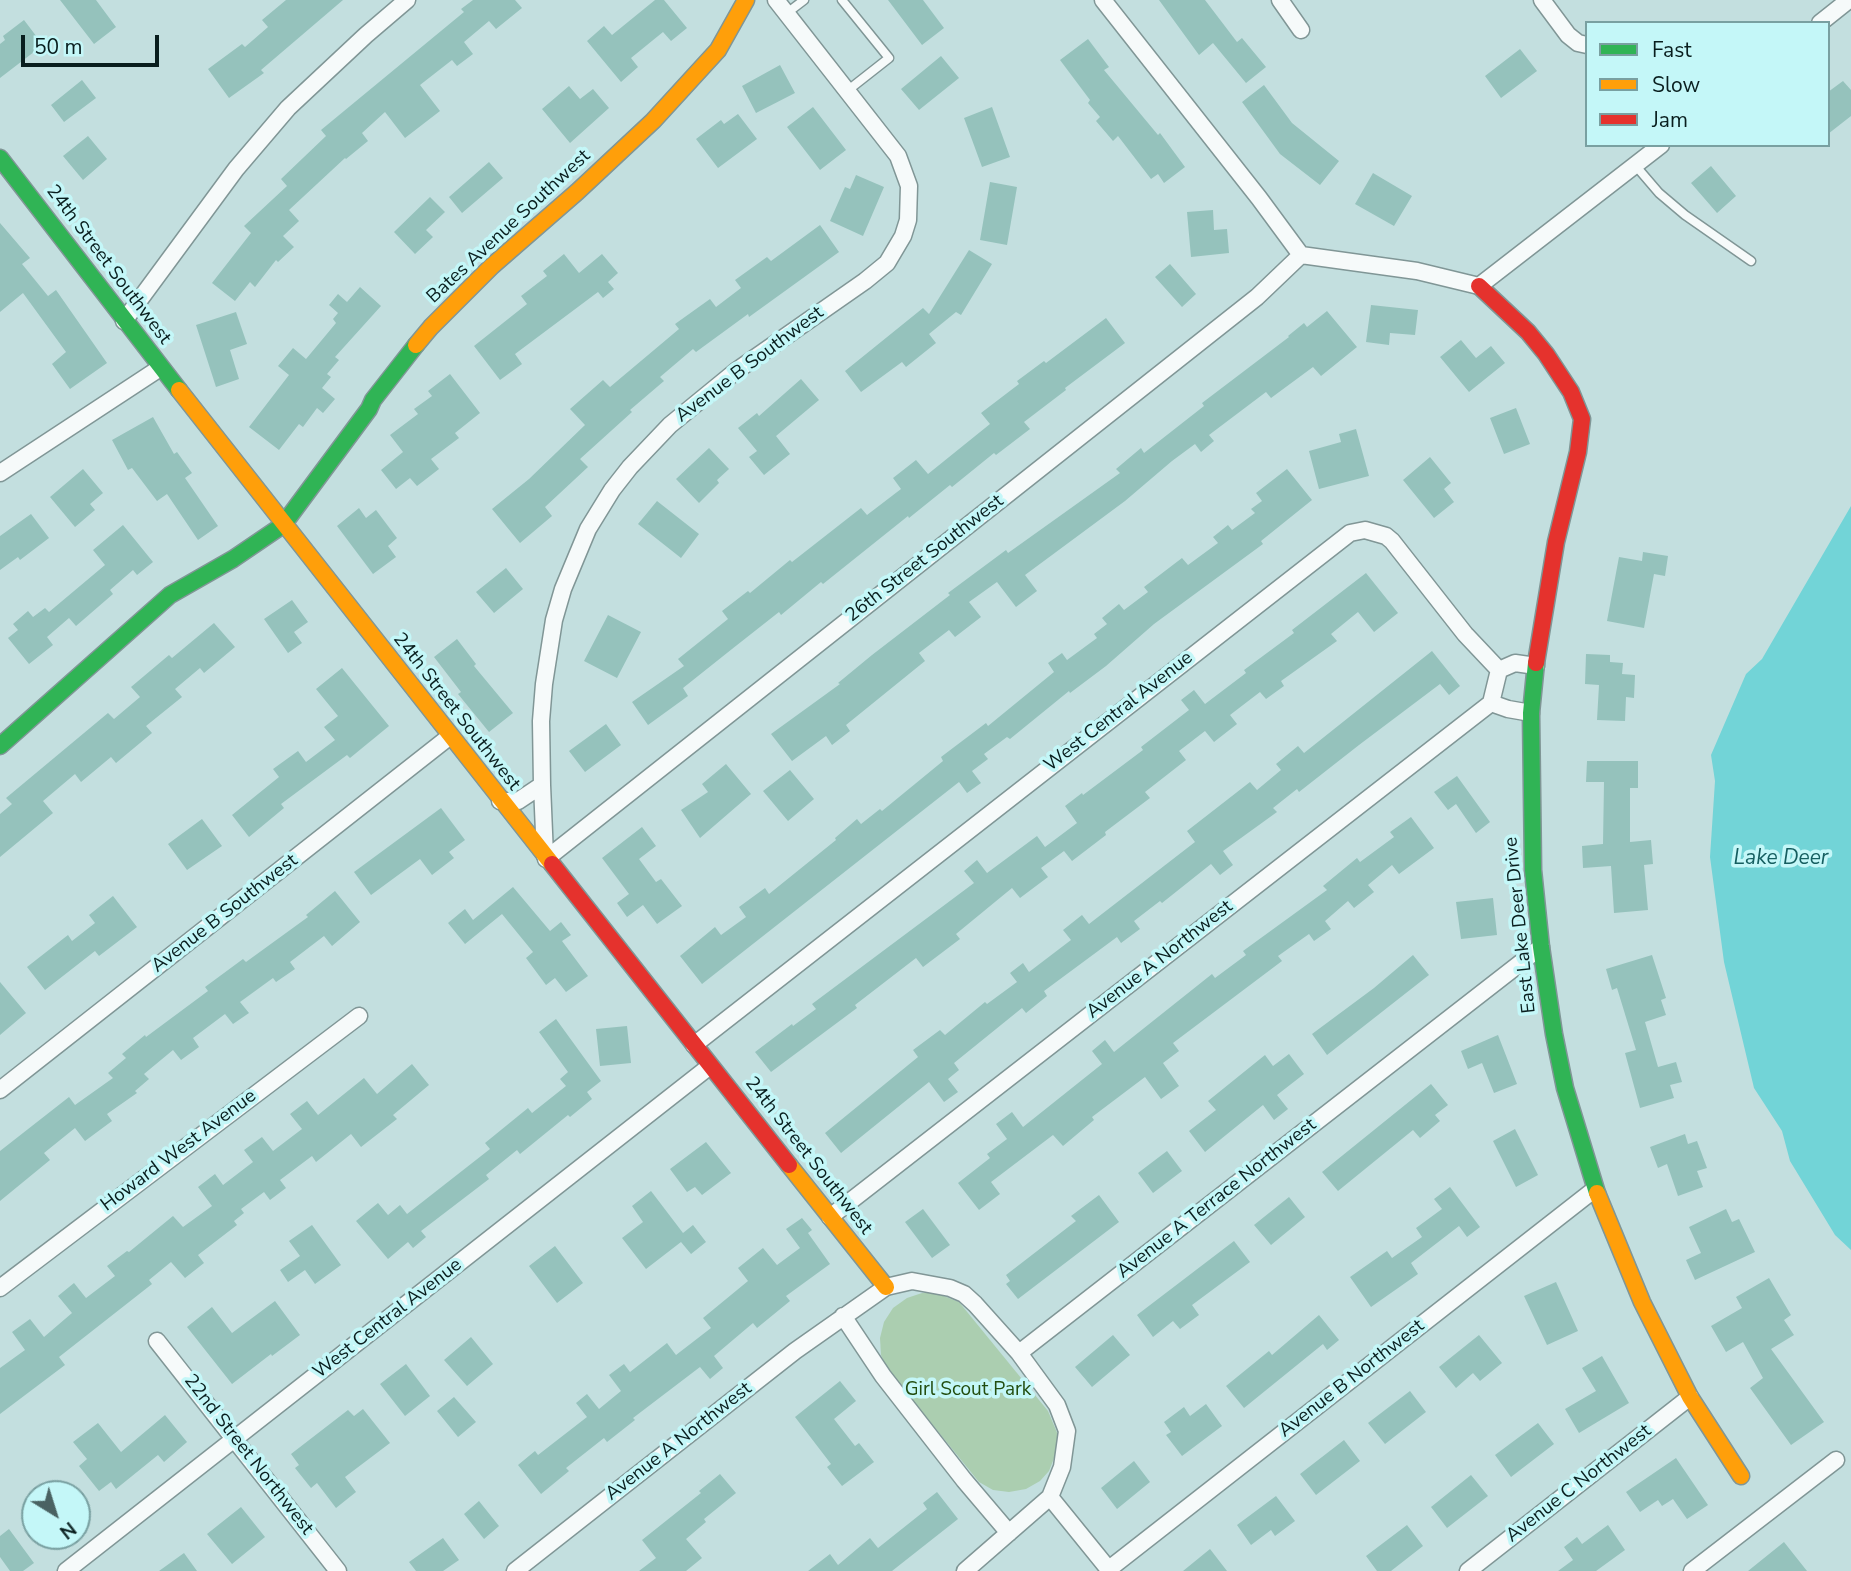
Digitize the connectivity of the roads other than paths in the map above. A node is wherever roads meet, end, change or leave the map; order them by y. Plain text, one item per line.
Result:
1 (407, 0) edge
2 (746, 0) edge
3 (776, 0) edge
4 (804, 0) edge
5 (842, 0) edge
6 (1103, 0) edge
7 (1280, 0) edge
8 (1542, 0) edge
9 (1849, 0) edge
10 (787, 13) junction
11 (1822, 21) edge
12 (1301, 30) dead end
13 (1585, 45) edge
14 (847, 91) junction
15 (1658, 147) edge
16 (0, 158) edge
17 (1635, 165) junction
18 (1301, 255) junction
19 (1751, 261) dead end
20 (1479, 286) junction
21 (124, 321) junction
22 (160, 368) junction
23 (0, 473) edge
24 (283, 525) junction
25 (1536, 666) junction
26 (1499, 670) junction
27 (1491, 703) junction
28 (1531, 713) junction
29 (449, 737) junction
30 (0, 746) edge
31 (542, 785) junction
32 (500, 801) junction
33 (545, 859) junction
34 (1541, 947) junction
35 (359, 1016) dead end
36 (694, 1045) junction
37 (710, 1066) junction
38 (0, 1090) edge
39 (1595, 1189) junction
40 (830, 1217) junction
41 (886, 1287) junction
42 (0, 1288) edge
43 (844, 1316) junction
44 (157, 1341) dead end
45 (1019, 1353) junction
46 (1690, 1397) junction
47 (234, 1439) junction
48 (1836, 1460) dead end
49 (1741, 1476) dead end
50 (1050, 1497) junction
51 (1009, 1533) junction
52 (1110, 1570) edge
53 (66, 1571) edge
54 (338, 1571) edge
55 (515, 1571) edge
56 (965, 1571) edge
57 (1468, 1571) edge
58 (1692, 1571) edge

1 - 21 street
2 - 24 street, Bates Avenue Southwest
3 - 10 street
4 - 10 lane
5 - 14 lane
6 - 18 street
7 - 12 street
8 - 13 street
9 - 11 street
10 - 14 street
14 - 31 street, Avenue B Southwest
15 - 17 street
16 - 21 street, 24th Street Southwest
17 - 19 lane
17 - 20 street
18 - 20 street
18 - 33 street, 26th Street Southwest
20 - 25 street, East Lake Deer Drive
21 - 22 street, 24th Street Southwest
22 - 23 street
22 - 24 street, 24th Street Southwest
24 - 29 street, 24th Street Southwest
24 - 30 street, Bates Avenue Southwest
25 - 26 street
25 - 28 street, East Lake Deer Drive
26 - 27 street
26 - 36 street, West Central Avenue
27 - 28 street
27 - 40 street, Avenue A Northwest
28 - 34 street, East Lake Deer Drive
29 - 32 street, 24th Street Southwest
29 - 38 street, Avenue B Southwest
31 - 32 street
31 - 33 street, Avenue B Southwest
32 - 33 street, 24th Street Southwest
33 - 36 street, 24th Street Southwest
34 - 39 street, East Lake Deer Drive
34 - 45 street, Avenue A Terrace Northwest
35 - 42 street, Howard West Avenue
36 - 37 street, 24th Street Southwest
37 - 40 street, 24th Street Southwest
37 - 47 street, West Central Avenue
39 - 46 street, East Lake Deer Drive
39 - 52 street, Avenue B Northwest
40 - 41 street, 24th Street Southwest
41 - 43 street, Avenue A Northwest
41 - 45 street
43 - 51 street
43 - 55 street, Avenue A Northwest
44 - 47 street, 22nd Street Northwest
45 - 50 street
46 - 49 street, East Lake Deer Drive
46 - 57 street, Avenue C Northwest
47 - 53 street, West Central Avenue
47 - 54 street, 22nd Street Northwest
48 - 58 street
50 - 51 street
50 - 52 street
51 - 56 street

